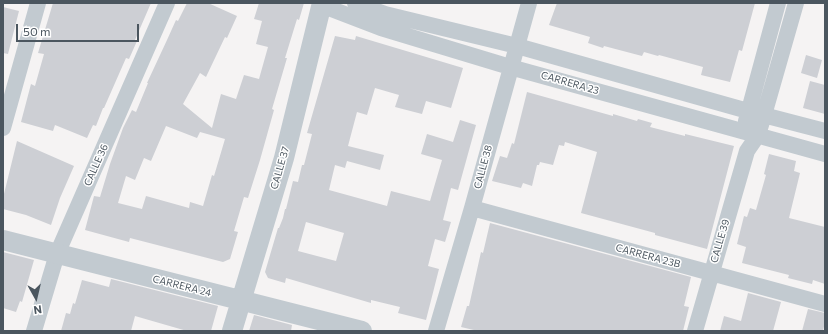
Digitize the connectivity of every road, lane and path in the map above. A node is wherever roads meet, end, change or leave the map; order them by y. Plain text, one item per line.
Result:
1 (38, 3) edge
2 (167, 3) edge
3 (355, 3) edge
4 (529, 3) edge
5 (778, 3) edge
6 (796, 3) edge
7 (321, 4) edge
8 (517, 46) junction
9 (510, 67) junction
10 (748, 111) junction
11 (764, 115) junction
12 (3, 128) edge
13 (825, 131) edge
14 (750, 133) junction
15 (825, 154) edge
16 (472, 208) junction
17 (3, 240) edge
18 (57, 254) junction
19 (711, 273) junction
20 (241, 300) junction
21 (825, 304) edge
22 (34, 331) edge
23 (232, 331) edge
24 (362, 331) edge
25 (436, 331) edge
26 (695, 331) edge

1 - 12 street
2 - 18 street, CALLE 36
3 - 8 street
4 - 8 street, CALLE 38
5 - 10 street, CALLE 39
6 - 11 street, CALLE 39
7 - 9 street, CARRERA 23
7 - 20 street, CALLE 37
8 - 9 street, CALLE 38
8 - 10 street
9 - 14 street, CARRERA 23
9 - 16 street, CALLE 38
10 - 11 street
10 - 14 street, CALLE 39
11 - 13 street
11 - 14 street, CALLE 39
14 - 15 street, CARRERA 23
14 - 19 street, CALLE 39
16 - 19 street, CARRERA 23B
16 - 25 street, CALLE 38
17 - 18 street, CARRERA 24
18 - 20 street, CARRERA 24
18 - 22 street, CALLE 36
19 - 21 street, CARRERA 23B
19 - 26 street, CALLE 39
20 - 23 street, CALLE 37
20 - 24 street, CARRERA 24

